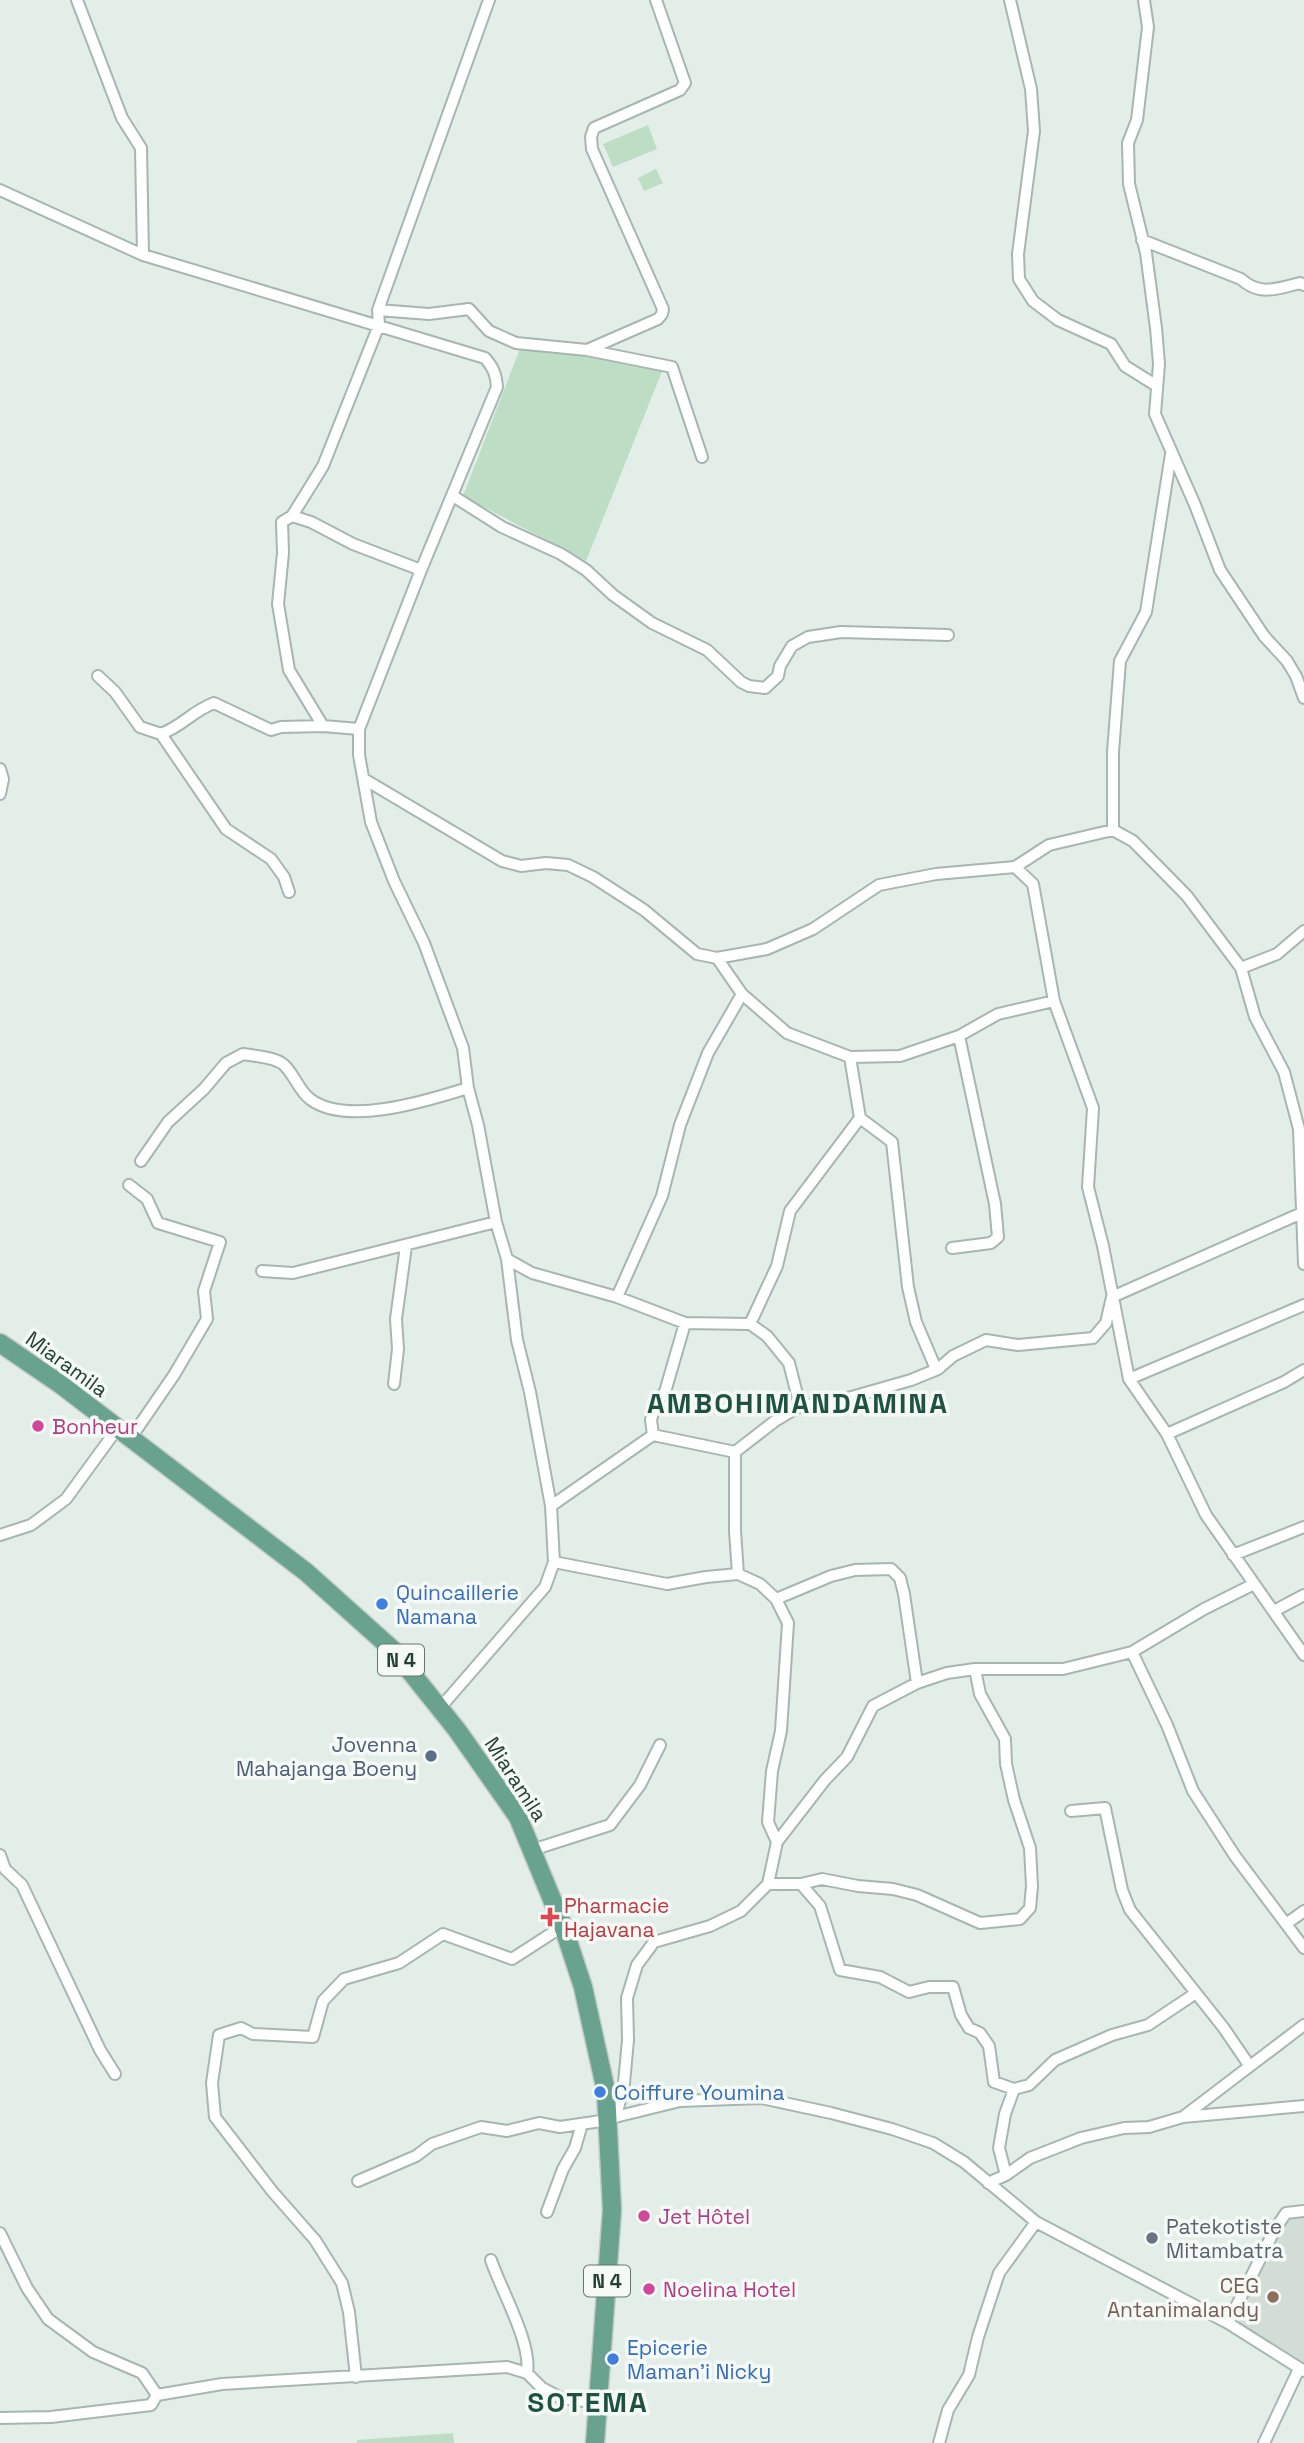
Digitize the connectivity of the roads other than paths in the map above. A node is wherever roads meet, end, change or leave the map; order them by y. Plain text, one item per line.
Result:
1 (77, 0) edge
2 (489, 0) edge
3 (656, 0) edge
4 (1010, 0) edge
5 (1144, 0) edge
6 (0, 190) edge
7 (1142, 240) junction
8 (143, 255) junction
9 (1304, 285) edge
10 (378, 310) junction
11 (379, 325) junction
12 (587, 350) junction
13 (1157, 386) junction
14 (1171, 454) junction
15 (702, 457) dead end
16 (453, 496) junction
17 (292, 516) junction
18 (421, 570) junction
19 (948, 635) dead end
20 (98, 676) dead end
21 (1304, 698) edge
22 (323, 726) junction
23 (359, 729) junction
24 (161, 734) junction
25 (0, 769) edge
26 (364, 779) junction
27 (0, 794) edge
28 (1113, 830) junction
29 (1015, 867) junction
30 (289, 892) dead end
31 (1304, 932) edge
32 (717, 958) junction
33 (1241, 968) junction
34 (742, 994) junction
35 (1054, 1001) junction
36 (960, 1036) junction
37 (850, 1057) junction
38 (468, 1088) junction
39 (860, 1118) junction
40 (141, 1161) dead end
41 (129, 1185) dead end
42 (1304, 1212) edge
43 (496, 1222) junction
44 (406, 1246) junction
45 (953, 1248) dead end
46 (507, 1259) junction
47 (1304, 1264) edge
48 (262, 1271) dead end
49 (617, 1297) junction
50 (1112, 1297) junction
51 (1304, 1305) edge
52 (685, 1323) junction
53 (750, 1324) junction
54 (0, 1343) edge
55 (936, 1369) junction
56 (1304, 1370) edge
57 (1129, 1380) junction
58 (394, 1384) dead end
59 (800, 1406) junction
60 (124, 1434) junction
61 (1167, 1434) junction
62 (653, 1435) junction
63 (735, 1452) junction
64 (551, 1506) junction
65 (1304, 1527) edge
66 (0, 1535) edge
67 (1234, 1555) junction
68 (555, 1562) junction
69 (738, 1574) junction
70 (1254, 1584) junction
71 (1304, 1595) edge
72 (776, 1599) junction
73 (1274, 1611) junction
74 (1132, 1652) junction
75 (1304, 1655) edge
76 (975, 1669) junction
77 (917, 1683) junction
78 (440, 1708) junction
79 (660, 1745) dead end
80 (1071, 1811) dead end
81 (777, 1842) junction
82 (533, 1850) junction
83 (0, 1855) edge
84 (768, 1884) junction
85 (801, 1884) junction
86 (1304, 1910) edge
87 (1286, 1924) junction
88 (564, 1926) junction
89 (1304, 1948) edge
90 (1196, 1993) junction
91 (1304, 2025) edge
92 (1249, 2065) junction
93 (115, 2074) dead end
94 (1014, 2089) junction
95 (1304, 2106) edge
96 (1183, 2117) junction
97 (611, 2119) junction
98 (582, 2124) junction
99 (1006, 2175) junction
100 (358, 2181) dead end
101 (988, 2183) junction
102 (1304, 2211) edge
103 (547, 2212) dead end
104 (1037, 2222) junction
105 (0, 2234) edge
106 (491, 2260) dead end
107 (1228, 2323) junction
108 (1301, 2370) edge
109 (527, 2373) junction
110 (356, 2377) junction
111 (157, 2395) junction
112 (599, 2403) junction
113 (0, 2418) edge
114 (595, 2443) edge
115 (939, 2443) edge
116 (1264, 2443) edge

1 - 8 street
2 - 10 street
3 - 12 street
4 - 13 street
5 - 7 street
6 - 8 street
7 - 9 street
7 - 13 street
8 - 11 street
10 - 11 street
10 - 12 street
11 - 16 street
11 - 17 street
12 - 15 street
13 - 14 street
14 - 21 street
14 - 28 street
16 - 18 street
16 - 19 street
17 - 18 street
17 - 22 street
18 - 23 street
20 - 24 street
22 - 23 street
22 - 24 street
23 - 26 street
24 - 30 street
25 - 27 street
26 - 32 street
26 - 38 street
28 - 29 street
28 - 33 street
29 - 32 street
29 - 35 street
31 - 33 street
32 - 34 street
33 - 42 street
34 - 37 street
34 - 49 street
35 - 36 street
35 - 50 street
36 - 37 street
36 - 45 street
37 - 39 street
38 - 40 street
38 - 43 street
39 - 53 street
39 - 55 street
41 - 60 street
42 - 47 street
42 - 50 street
43 - 44 street
43 - 46 street
44 - 48 street
44 - 58 street
46 - 49 street
46 - 64 street
49 - 52 street
50 - 55 street
50 - 57 street
51 - 57 street
52 - 53 street
52 - 62 street
53 - 59 street
54 - 60 main road, Miaramila / N 4
55 - 59 street
56 - 61 street
57 - 61 street
59 - 63 street
60 - 66 street
60 - 78 main road, Miaramila / N 4
61 - 67 street
62 - 63 street
62 - 64 street
63 - 69 street
64 - 68 street
65 - 67 street
67 - 70 street
68 - 69 street
68 - 78 street
69 - 72 street
70 - 73 street
70 - 74 street
71 - 73 street
72 - 77 street
72 - 81 street
73 - 75 street
74 - 76 street
74 - 87 street
76 - 77 street
76 - 85 street
77 - 81 street
78 - 82 main road, Miaramila / N 4
79 - 82 street
80 - 90 street
81 - 84 street
82 - 88 main road, Miaramila / N 4
83 - 93 street
84 - 85 street
84 - 97 street
85 - 94 street
86 - 87 street
87 - 89 street
88 - 97 main road, Miaramila / N 4
88 - 110 street
90 - 92 street
90 - 94 street
91 - 92 street
92 - 96 street
94 - 99 street
95 - 96 street
96 - 99 street
97 - 98 street
97 - 101 street
97 - 112 main road, Miaramila / N 4
98 - 100 street
98 - 103 street
99 - 101 street
101 - 104 street
102 - 107 street
104 - 107 street
104 - 115 street
105 - 111 street
106 - 109 street
107 - 108 street
108 - 116 street
109 - 110 street
109 - 112 street
110 - 111 street
111 - 113 street
112 - 114 main road, Miaramila / N 4

